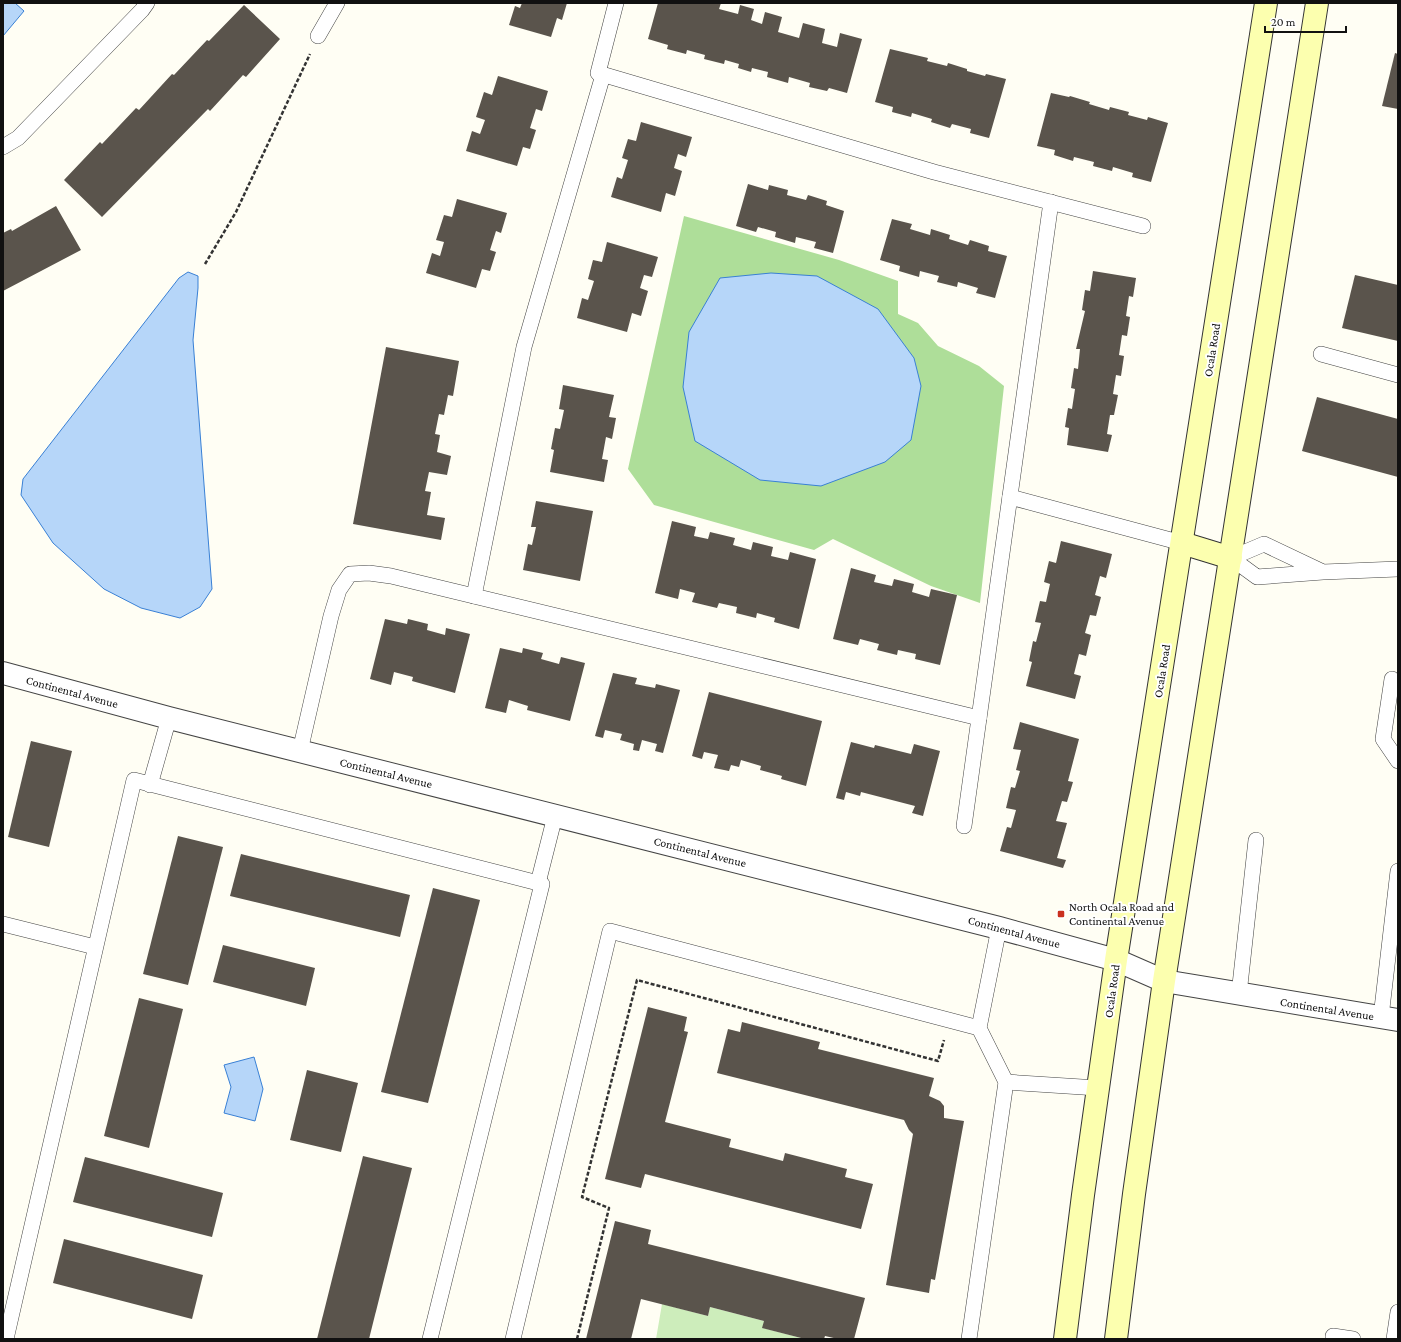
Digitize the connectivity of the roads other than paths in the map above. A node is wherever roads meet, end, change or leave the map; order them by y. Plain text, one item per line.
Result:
1 (337, 3) edge
2 (616, 3) edge
3 (1266, 3) edge
4 (1317, 3) edge
5 (140, 5) edge
6 (318, 36) road end
7 (603, 75) junction
8 (3, 146) edge
9 (1051, 202) junction
10 (1143, 226) dead end
11 (1321, 354) dead end
12 (1398, 374) edge
13 (1010, 497) junction
14 (1182, 543) junction
15 (1231, 558) junction
16 (1398, 569) edge
17 (1323, 572) junction
18 (474, 596) junction
19 (3, 673) edge
20 (1392, 679) dead end
21 (169, 718) junction
22 (979, 718) junction
23 (300, 751) junction
24 (1398, 761) edge
25 (150, 784) junction
26 (555, 816) junction
27 (964, 826) dead end
28 (1256, 840) dead end
29 (1398, 871) edge
30 (538, 883) junction
31 (3, 924) edge
32 (999, 928) junction
33 (96, 947) junction
34 (1116, 960) junction
35 (1164, 982) junction
36 (1239, 994) junction
37 (1389, 1019) edge
38 (979, 1028) junction
39 (1006, 1082) junction
40 (1098, 1088) junction
41 (1398, 1312) edge
42 (6, 1339) edge
43 (430, 1339) edge
44 (513, 1339) edge
45 (969, 1339) edge
46 (1065, 1339) edge
47 (1116, 1339) edge
48 (1333, 1339) edge
49 (1353, 1339) edge
50 (1394, 1339) edge

1 - 6 lane
2 - 7 lane
3 - 14 main road, Ocala Road
4 - 15 main road
5 - 8 lane
7 - 9 lane
7 - 18 lane
9 - 10 lane
9 - 13 lane
11 - 12 lane
13 - 14 lane
13 - 22 lane
14 - 15 main road
14 - 34 main road, Ocala Road
15 - 17 lane
15 - 17 lane
15 - 35 main road
16 - 17 lane
18 - 22 lane
18 - 23 lane
19 - 21 street, Continental Avenue
20 - 24 lane
21 - 23 street, Continental Avenue
21 - 25 lane
22 - 27 lane
23 - 26 street, Continental Avenue
25 - 30 lane
25 - 33 lane
26 - 30 lane
26 - 32 street, Continental Avenue
28 - 36 lane
29 - 37 lane
30 - 43 lane
31 - 33 lane
32 - 34 street, Continental Avenue
32 - 38 lane
33 - 42 lane
34 - 35 street, Continental Avenue
34 - 40 main road, Ocala Road
35 - 36 street, Continental Avenue
35 - 47 main road
36 - 37 street, Continental Avenue
38 - 39 lane
38 - 44 lane
39 - 40 lane
39 - 45 lane
40 - 46 main road, Ocala Road
41 - 50 lane
48 - 49 lane

